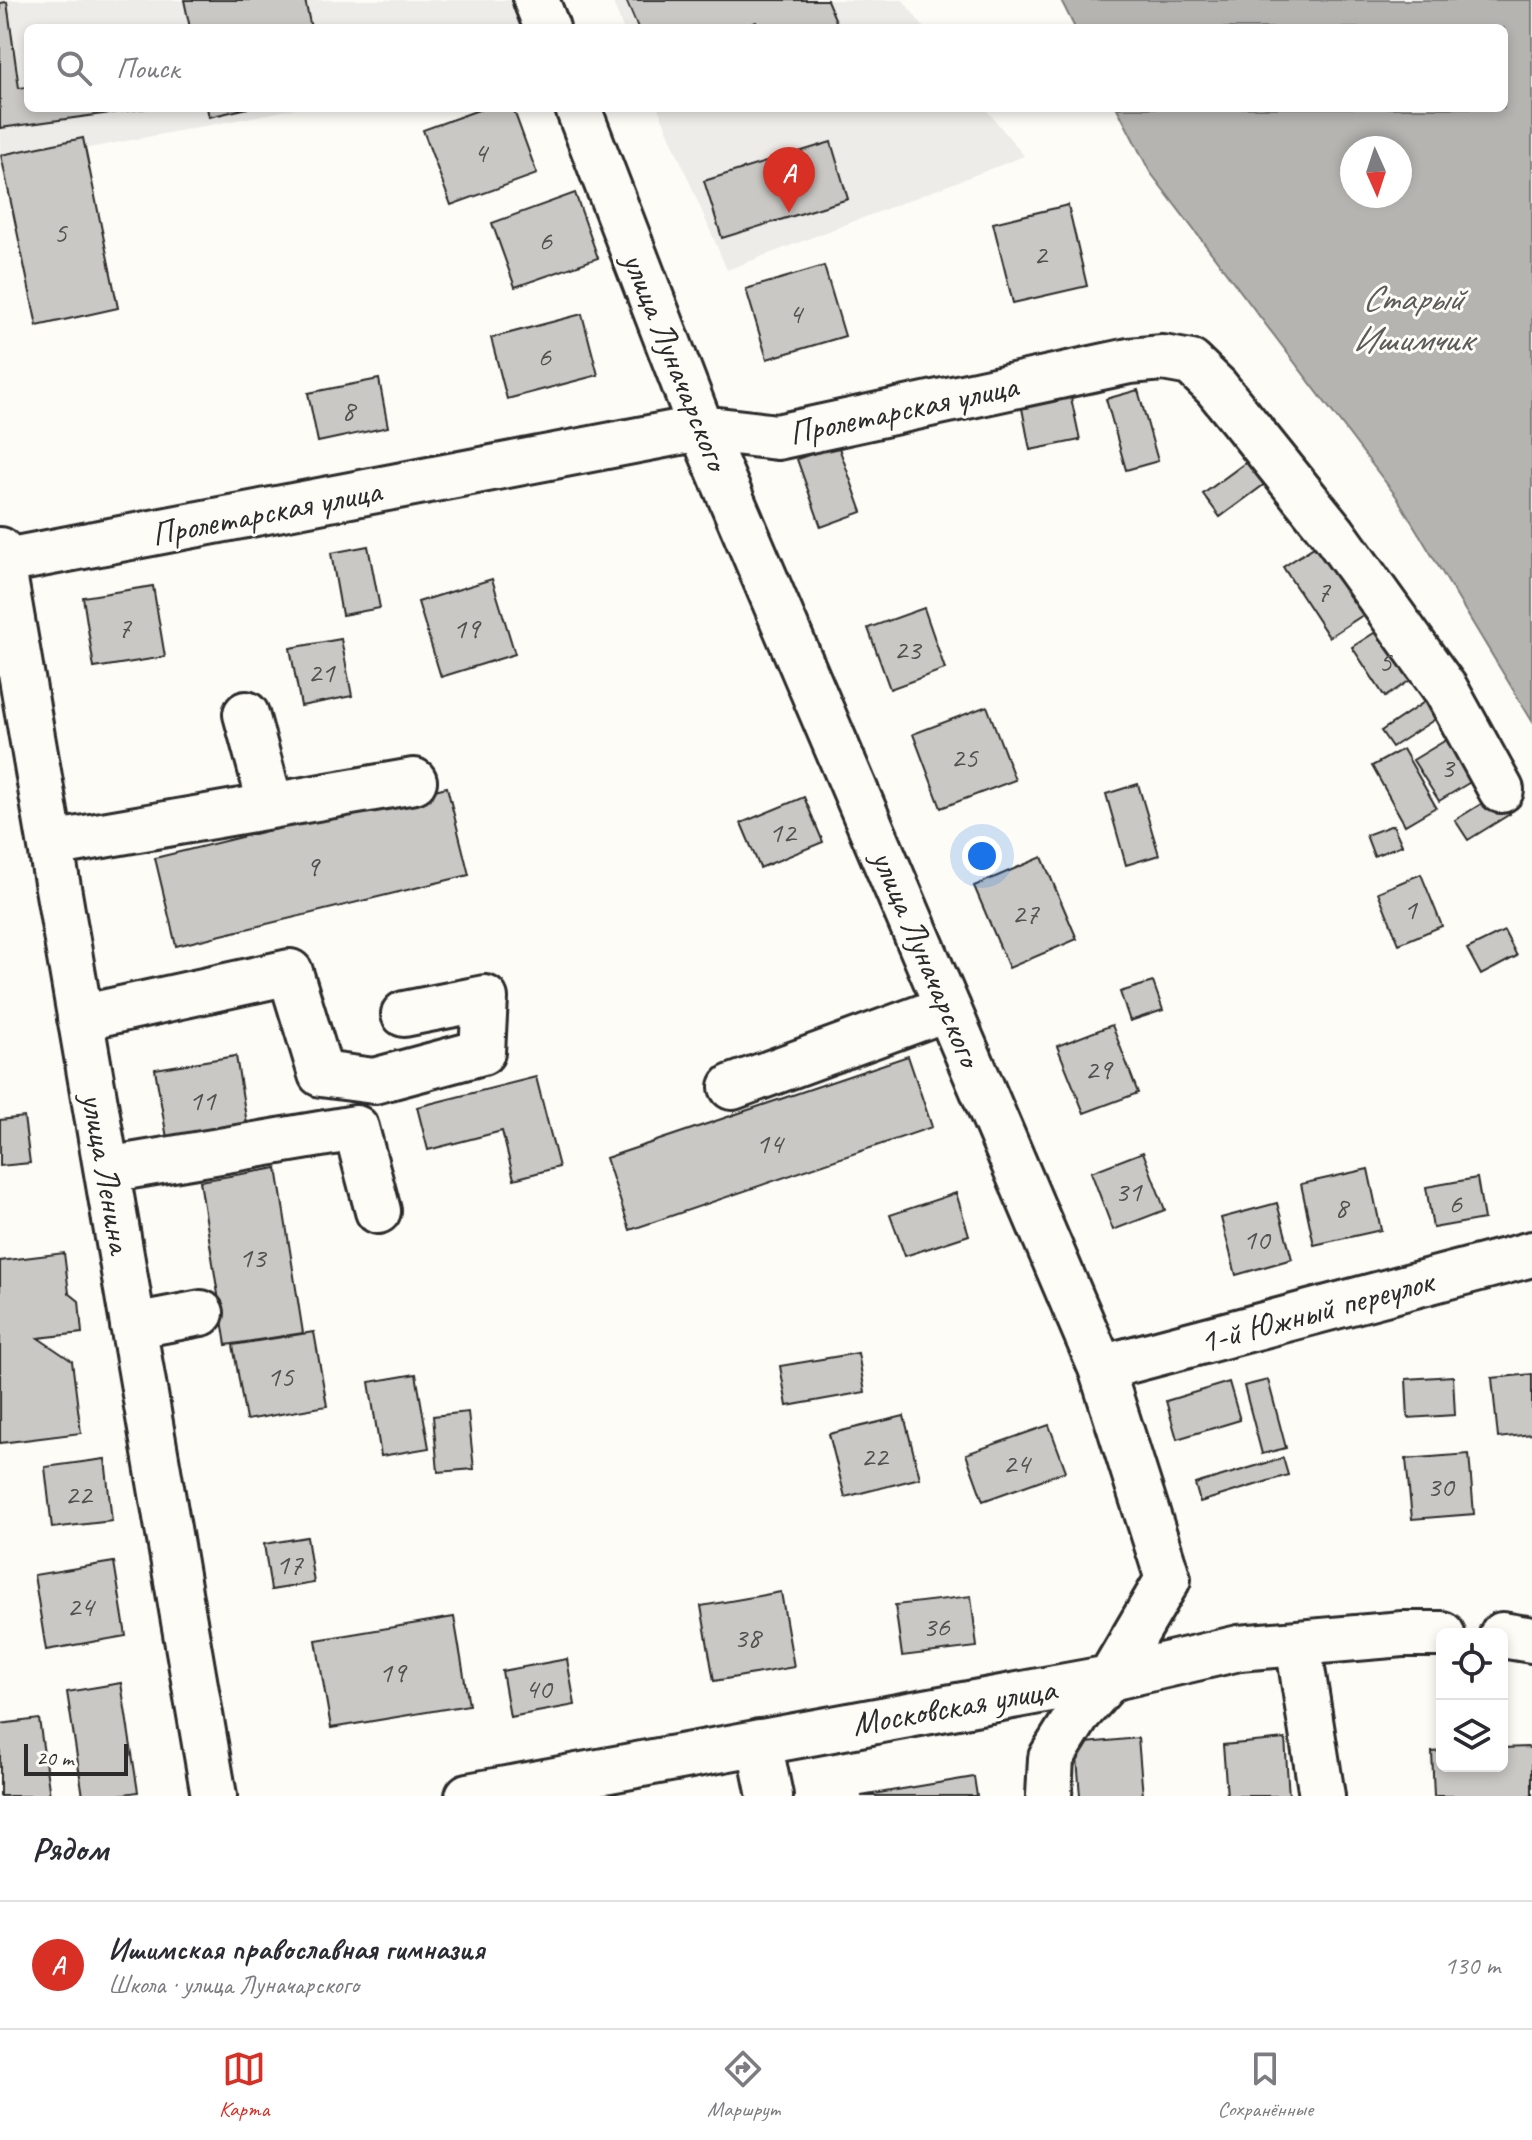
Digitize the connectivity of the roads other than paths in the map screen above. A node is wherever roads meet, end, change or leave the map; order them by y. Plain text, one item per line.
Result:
1 (536, 0) edge
2 (545, 24) edge
3 (580, 112) edge
4 (701, 428) junction
5 (1, 558) edge
6 (246, 714) dead end
7 (414, 781) dead end
8 (1501, 790) dead end
9 (271, 806) junction
10 (51, 844) junction
11 (948, 1008) junction
12 (404, 1014) dead end
13 (80, 1018) junction
14 (732, 1087) dead end
15 (107, 1170) junction
16 (378, 1211) dead end
17 (1532, 1254) edge
18 (201, 1313) dead end
19 (133, 1326) junction
20 (1101, 1368) junction
21 (1436, 1634) edge
22 (1508, 1636) edge
23 (1532, 1640) edge
24 (1298, 1643) junction
25 (1110, 1678) junction
26 (759, 1742) junction
27 (214, 1796) edge
28 (468, 1796) edge
29 (770, 1796) edge
30 (1049, 1796) edge
31 (1322, 1796) edge

1 - 2 street
3 - 4 street, улица Луначарского
4 - 5 street, Пролетарская улица
4 - 8 street, Пролетарская улица
4 - 11 street, улица Луначарского
5 - 10 street, улица Ленина
6 - 9 street
7 - 9 street
9 - 10 street
10 - 13 street, улица Ленина
11 - 14 street
11 - 20 street, улица Луначарского
12 - 13 street
13 - 15 street, улица Ленина
15 - 16 street
15 - 19 street, улица Ленина
17 - 20 street, 1-й Южный переулок
18 - 19 street
19 - 27 street, улица Ленина
20 - 25 street, улица Луначарского
21 - 24 street, Московская улица
22 - 23 street
24 - 25 street, Московская улица
24 - 31 street
25 - 26 street, Московская улица
25 - 30 street, улица Луначарского
26 - 28 street, Московская улица
26 - 29 street

